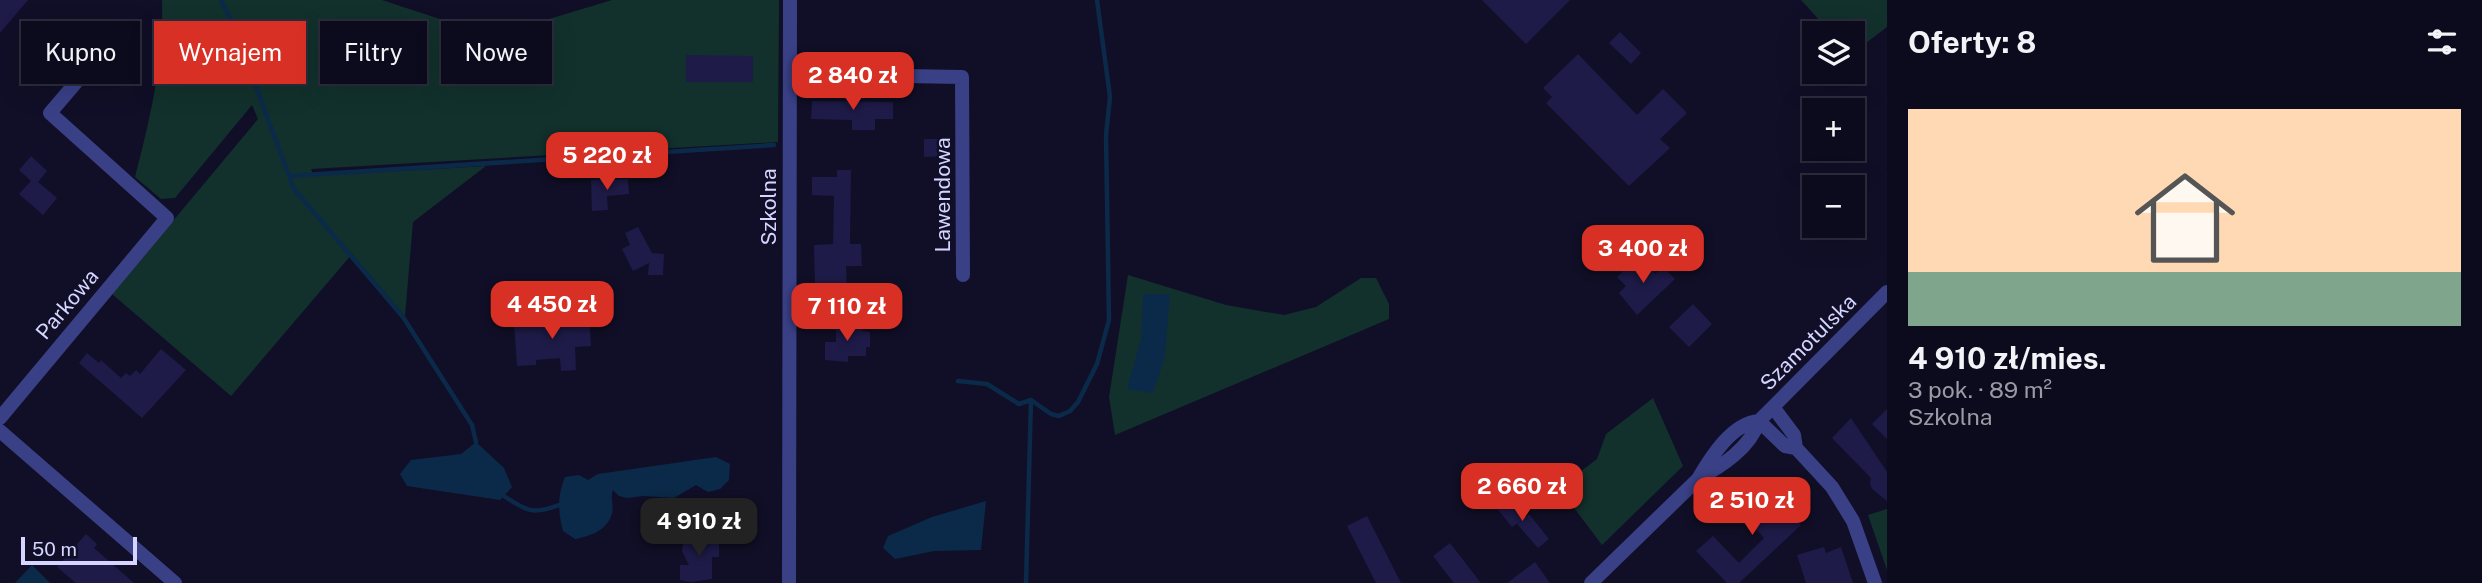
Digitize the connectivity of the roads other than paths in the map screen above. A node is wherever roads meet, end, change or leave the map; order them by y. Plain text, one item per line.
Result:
1 (790, 0) edge
2 (790, 74) junction
3 (75, 84) edge
4 (964, 275) dead end
5 (1887, 292) edge
6 (1773, 407) junction
7 (0, 418) edge
8 (1759, 421) junction
9 (0, 431) edge
10 (1796, 448) junction
11 (175, 583) edge
12 (789, 583) edge
13 (1591, 583) edge
14 (1875, 583) edge

1 - 2 street, Szkolna
2 - 4 street, Lawendowa
2 - 12 street, Szkolna
3 - 7 street, Parkowa
5 - 6 street, Szamotulska
6 - 8 street, Szamotulska
6 - 10 street
8 - 10 street
8 - 13 street, Szamotulska
9 - 11 street
10 - 14 street

